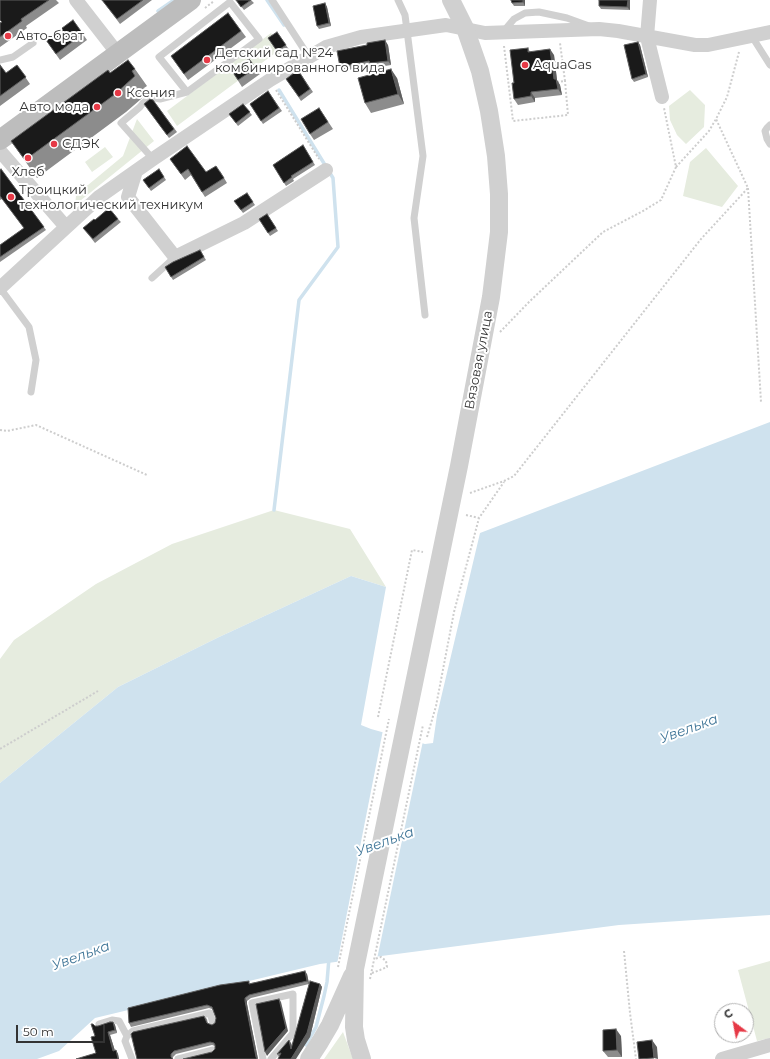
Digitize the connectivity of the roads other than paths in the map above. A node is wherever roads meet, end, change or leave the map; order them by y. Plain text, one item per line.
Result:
1 (76, 0) edge
2 (272, 0) edge
3 (398, 0) edge
4 (451, 0) edge
5 (650, 0) edge
6 (197, 5) edge
7 (465, 28) junction
8 (599, 29) junction
9 (407, 31) junction
10 (770, 32) edge
11 (747, 36) junction
12 (647, 37) junction
13 (504, 39) junction
14 (33, 43) dead end
15 (118, 54) junction
16 (309, 56) junction
17 (0, 60) edge
18 (770, 65) edge
19 (186, 92) junction
20 (662, 97) road end
21 (770, 125) edge
22 (0, 140) edge
23 (770, 144) edge
24 (0, 151) edge
25 (153, 159) junction
26 (326, 170) road end
27 (136, 171) junction
28 (100, 197) junction
29 (128, 197) junction
30 (66, 227) junction
31 (175, 258) junction
32 (152, 278) dead end
33 (0, 288) edge
34 (425, 315) dead end
35 (31, 392) dead end
36 (346, 968) junction
37 (213, 1023) edge
38 (99, 1024) edge
39 (127, 1036) junction
40 (770, 1045) edge
41 (213, 1050) edge
42 (132, 1059) edge
43 (178, 1059) edge
44 (263, 1059) edge
45 (271, 1059) edge
46 (309, 1059) edge
47 (362, 1059) edge
48 (722, 1059) edge

1 - 15 street
2 - 16 lane
3 - 9 lane
4 - 7 street, Вязовая улица
5 - 12 street
6 - 15 main road
7 - 9 street
7 - 13 street
7 - 36 street, Вязовая улица
8 - 12 street
8 - 13 street
8 - 13 lane
9 - 16 street
9 - 34 lane
10 - 11 street
11 - 12 street
11 - 18 lane
12 - 20 street
14 - 17 lane
15 - 22 main road
16 - 25 street
19 - 19 lane
19 - 25 lane
21 - 23 lane
24 - 30 street
25 - 27 street
26 - 31 street
27 - 28 street
27 - 29 street
28 - 29 street
28 - 30 street
29 - 31 street
30 - 33 street
31 - 32 lane
33 - 35 lane
36 - 46 street
36 - 47 street
37 - 39 lane
38 - 39 lane
39 - 42 lane
40 - 48 street
41 - 43 lane
44 - 45 lane

